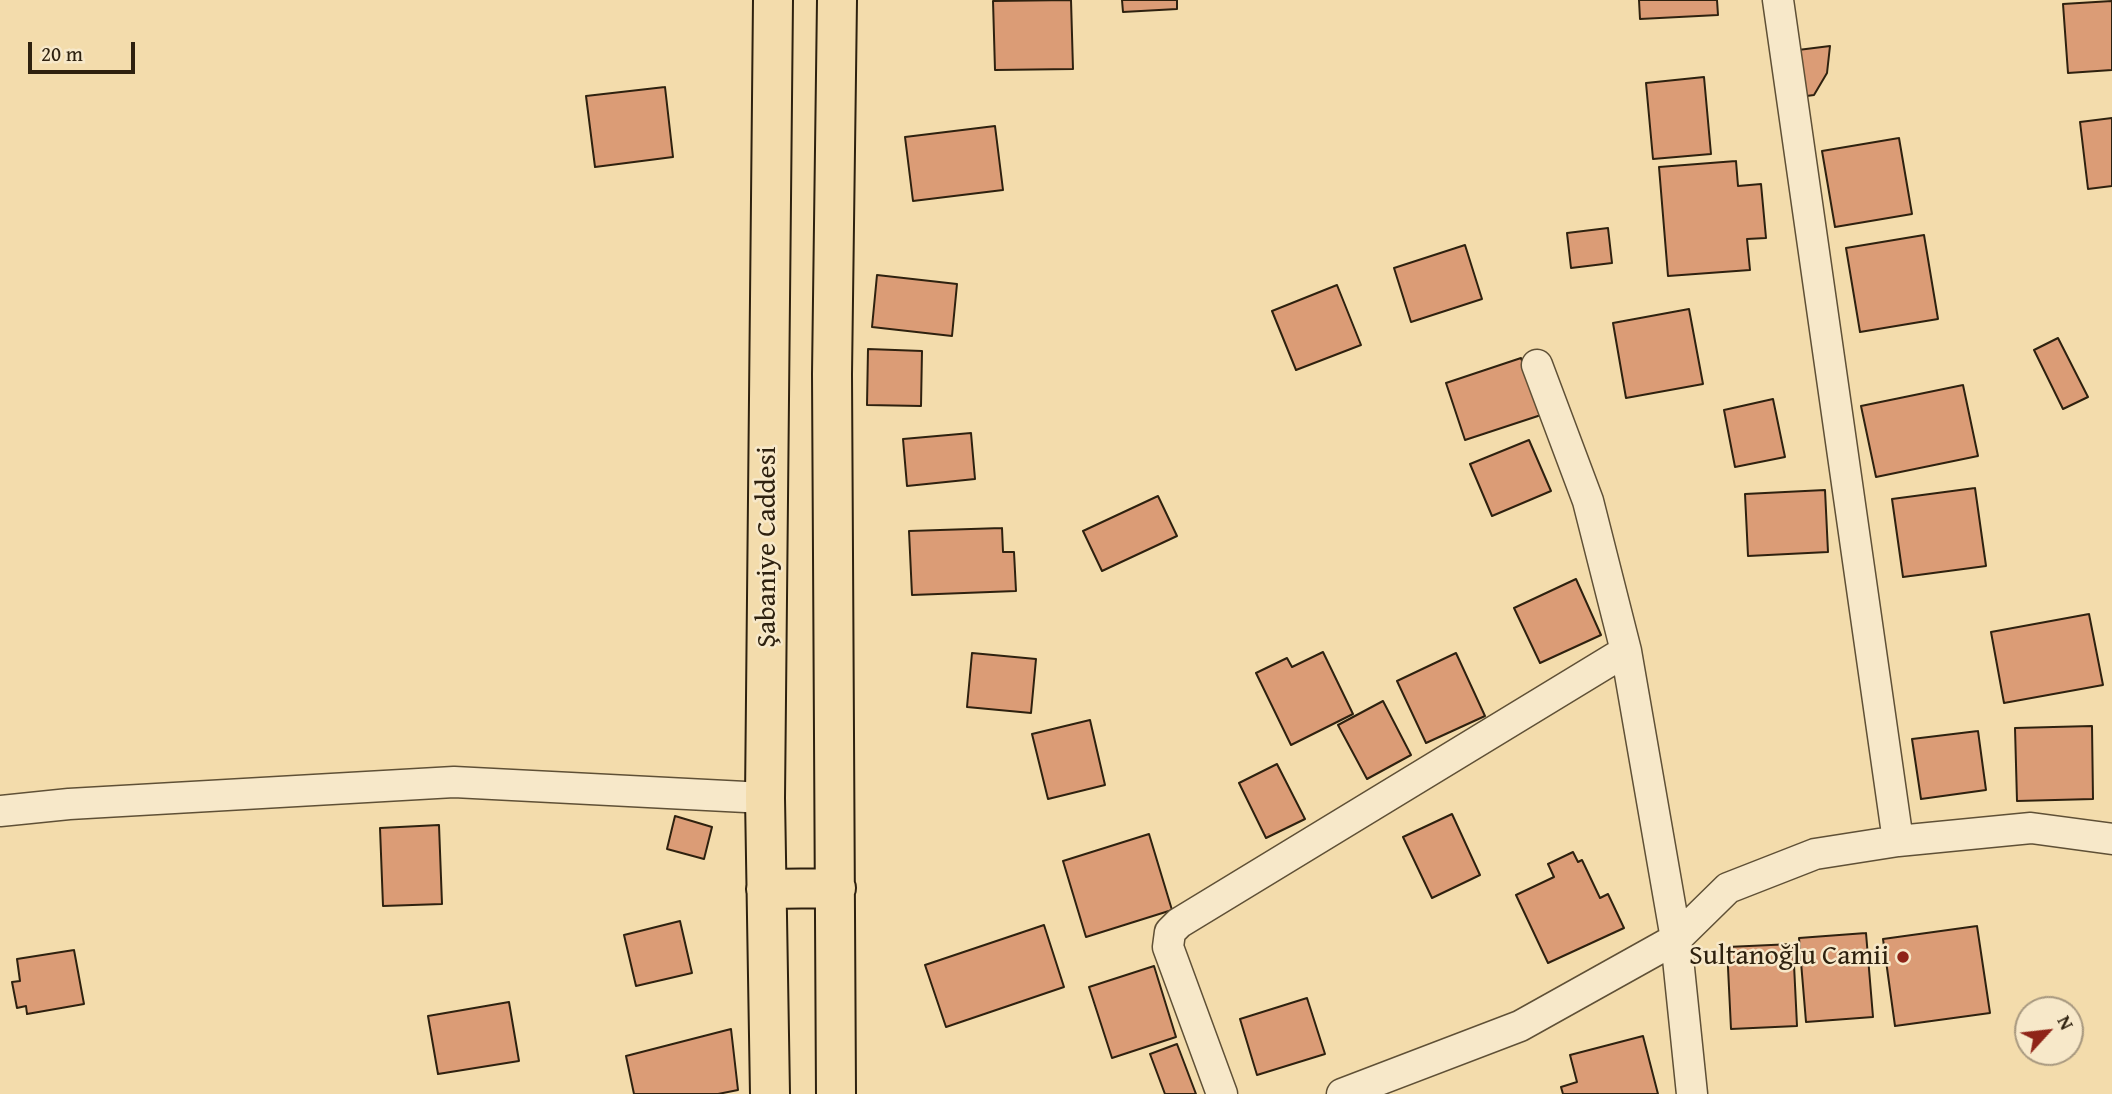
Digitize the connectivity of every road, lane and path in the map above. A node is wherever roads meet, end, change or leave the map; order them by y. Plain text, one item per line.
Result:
1 (773, 0) edge
2 (837, 0) edge
3 (1778, 0) edge
4 (1537, 365) dead end
5 (1626, 651) junction
6 (765, 798) junction
7 (0, 810) edge
8 (2112, 839) edge
9 (1898, 841) junction
10 (836, 888) junction
11 (766, 889) junction
12 (1676, 939) junction
13 (770, 1094) edge
14 (836, 1094) edge
15 (1222, 1094) edge
16 (1342, 1094) edge
17 (1692, 1094) edge

1 - 6 highway, Şabaniye Caddesi
2 - 10 highway
3 - 9 street
4 - 5 street
5 - 12 street
5 - 15 street
6 - 7 street
6 - 11 highway, Şabaniye Caddesi
8 - 9 street
9 - 12 street
10 - 11 highway
10 - 14 highway
11 - 13 highway, Şabaniye Caddesi
12 - 16 street
12 - 17 street

